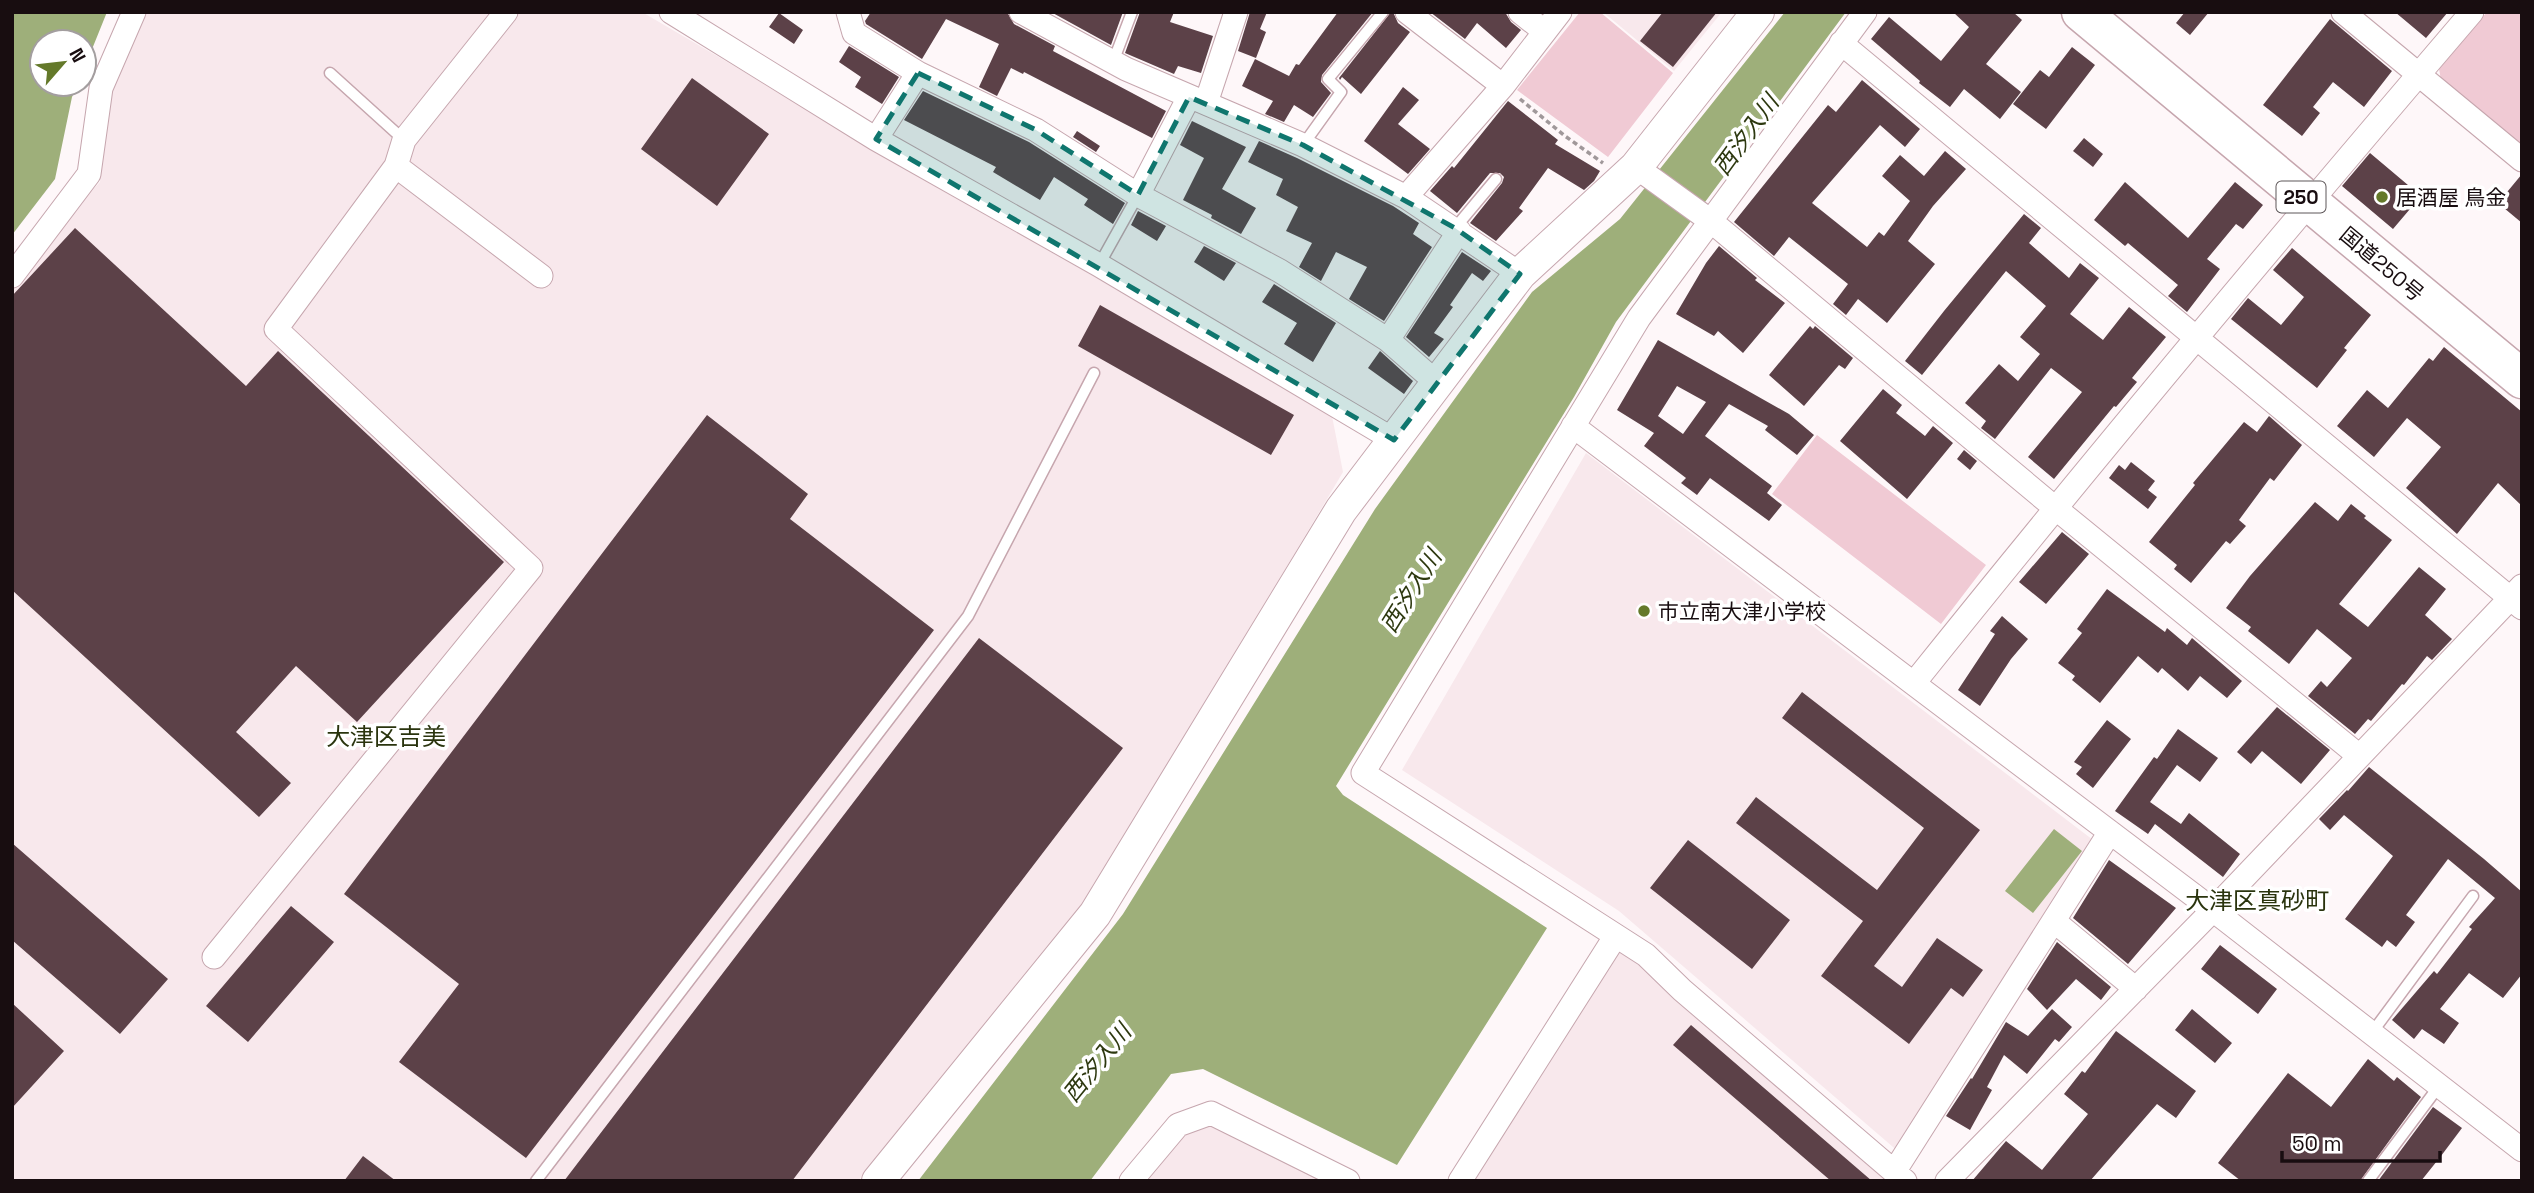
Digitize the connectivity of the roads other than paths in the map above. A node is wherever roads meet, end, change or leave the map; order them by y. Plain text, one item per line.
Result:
1 (134, 12) edge
2 (506, 12) edge
3 (671, 12) edge
4 (848, 12) edge
5 (1021, 12) edge
6 (1132, 12) edge
7 (1236, 12) edge
8 (1383, 12) edge
9 (1407, 12) edge
10 (1520, 12) edge
11 (1560, 12) edge
12 (1758, 12) edge
13 (1865, 12) edge
14 (2081, 12) edge
15 (2343, 12) edge
16 (2465, 15) edge
17 (1061, 22) edge
18 (1544, 32) junction
19 (1841, 43) junction
20 (1113, 62) junction
21 (330, 73) dead end
22 (918, 74) junction
23 (2418, 75) junction
24 (1503, 86) junction
25 (1197, 100) junction
26 (876, 139) junction
27 (404, 140) junction
28 (1303, 145) junction
29 (2522, 160) edge
30 (396, 166) junction
31 (1630, 172) junction
32 (1496, 179) dead end
33 (1138, 195) junction
34 (1406, 197) junction
35 (2308, 203) junction
36 (1712, 222) junction
37 (1457, 229) junction
38 (1098, 265) junction
39 (1520, 274) junction
40 (12, 276) edge
41 (541, 276) dead end
42 (2195, 338) junction
43 (1388, 340) junction
44 (1094, 373) dead end
45 (2522, 379) edge
46 (1437, 383) junction
47 (1573, 426) junction
48 (1394, 440) junction
49 (2054, 507) junction
50 (2518, 597) edge
51 (1914, 683) junction
52 (2358, 755) junction
53 (2110, 832) junction
54 (2473, 896) dead end
55 (2213, 911) junction
56 (2054, 921) junction
57 (1615, 937) junction
58 (214, 957) dead end
59 (2136, 989) junction
60 (2371, 1034) junction
61 (2439, 1086) junction
62 (2522, 1150) edge
63 (1900, 1176) edge
64 (536, 1181) edge
65 (878, 1181) edge
66 (1131, 1181) edge
67 (1348, 1181) edge
68 (1460, 1181) edge
69 (1947, 1181) edge
70 (2368, 1181) edge

1 - 40 street
2 - 27 street
3 - 26 street
4 - 22 street
5 - 17 street
6 - 20 lane
7 - 25 street
8 - 28 lane
9 - 24 street
10 - 18 street
11 - 18 street
12 - 31 street
13 - 19 street
14 - 35 highway, 国道250号 / 250
15 - 23 street
16 - 23 street
17 - 20 street
18 - 24 street
19 - 36 street
19 - 42 street
20 - 25 street
21 - 27 lane
22 - 26 street
22 - 33 street
23 - 29 street
23 - 35 street
24 - 34 street
25 - 28 street
25 - 33 street
26 - 38 street
27 - 30 street
28 - 34 street
30 - 41 street
30 - 58 street
31 - 36 street
31 - 39 street
32 - 37 lane
33 - 38 lane
33 - 43 street
34 - 37 street
35 - 42 street
35 - 45 highway, 国道250号 / 250
36 - 47 street
36 - 49 street
37 - 39 street
37 - 43 street
38 - 48 street
39 - 46 street
42 - 49 street
42 - 50 street
43 - 46 street
44 - 64 lane
46 - 48 street
47 - 51 street
47 - 57 street
48 - 65 street
49 - 51 street
49 - 52 street
50 - 52 street
51 - 53 street
52 - 55 street
53 - 55 street
53 - 56 street
54 - 60 lane
55 - 59 street
55 - 60 street
56 - 59 street
56 - 63 street
57 - 63 street
57 - 68 street
59 - 69 street
60 - 61 street
61 - 62 street
61 - 70 lane
66 - 67 street

